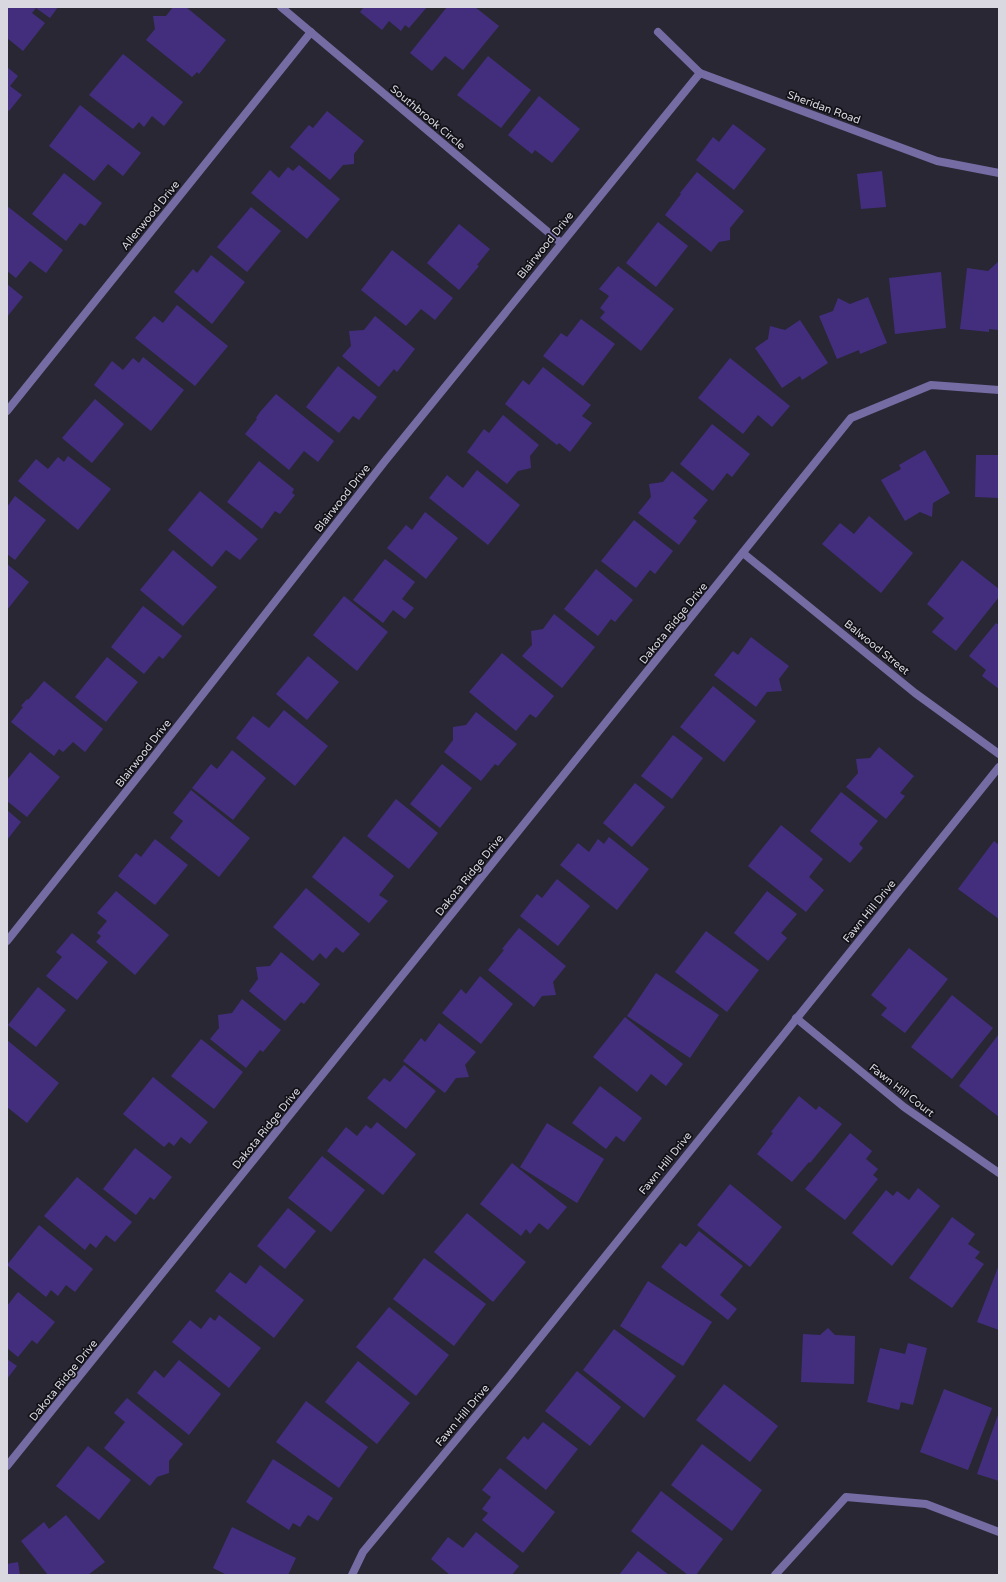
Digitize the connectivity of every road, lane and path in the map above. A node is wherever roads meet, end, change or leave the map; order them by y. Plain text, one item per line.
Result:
1 (281, 7) edge
2 (311, 32) junction
3 (658, 32) dead end
4 (700, 73) junction
5 (999, 173) edge
6 (561, 243) junction
7 (999, 390) edge
8 (7, 412) edge
9 (743, 553) junction
10 (999, 754) edge
11 (999, 767) edge
12 (7, 940) edge
13 (796, 1018) junction
14 (999, 1173) edge
15 (7, 1466) edge
16 (999, 1532) edge
17 (352, 1575) edge
18 (775, 1575) edge

1 - 2 street, Southbrook Circle
2 - 6 street, Southbrook Circle
2 - 8 street, Allenwood Drive
3 - 4 street, Sheridan Road
4 - 5 street, Sheridan Road
4 - 6 street, Blairwood Drive
6 - 12 street, Blairwood Drive
7 - 9 street, Dakota Ridge Drive
9 - 10 street, Balwood Street
9 - 15 street, Dakota Ridge Drive
11 - 13 street, Fawn Hill Drive
13 - 14 street, Fawn Hill Court
13 - 17 street, Fawn Hill Drive
16 - 18 street

